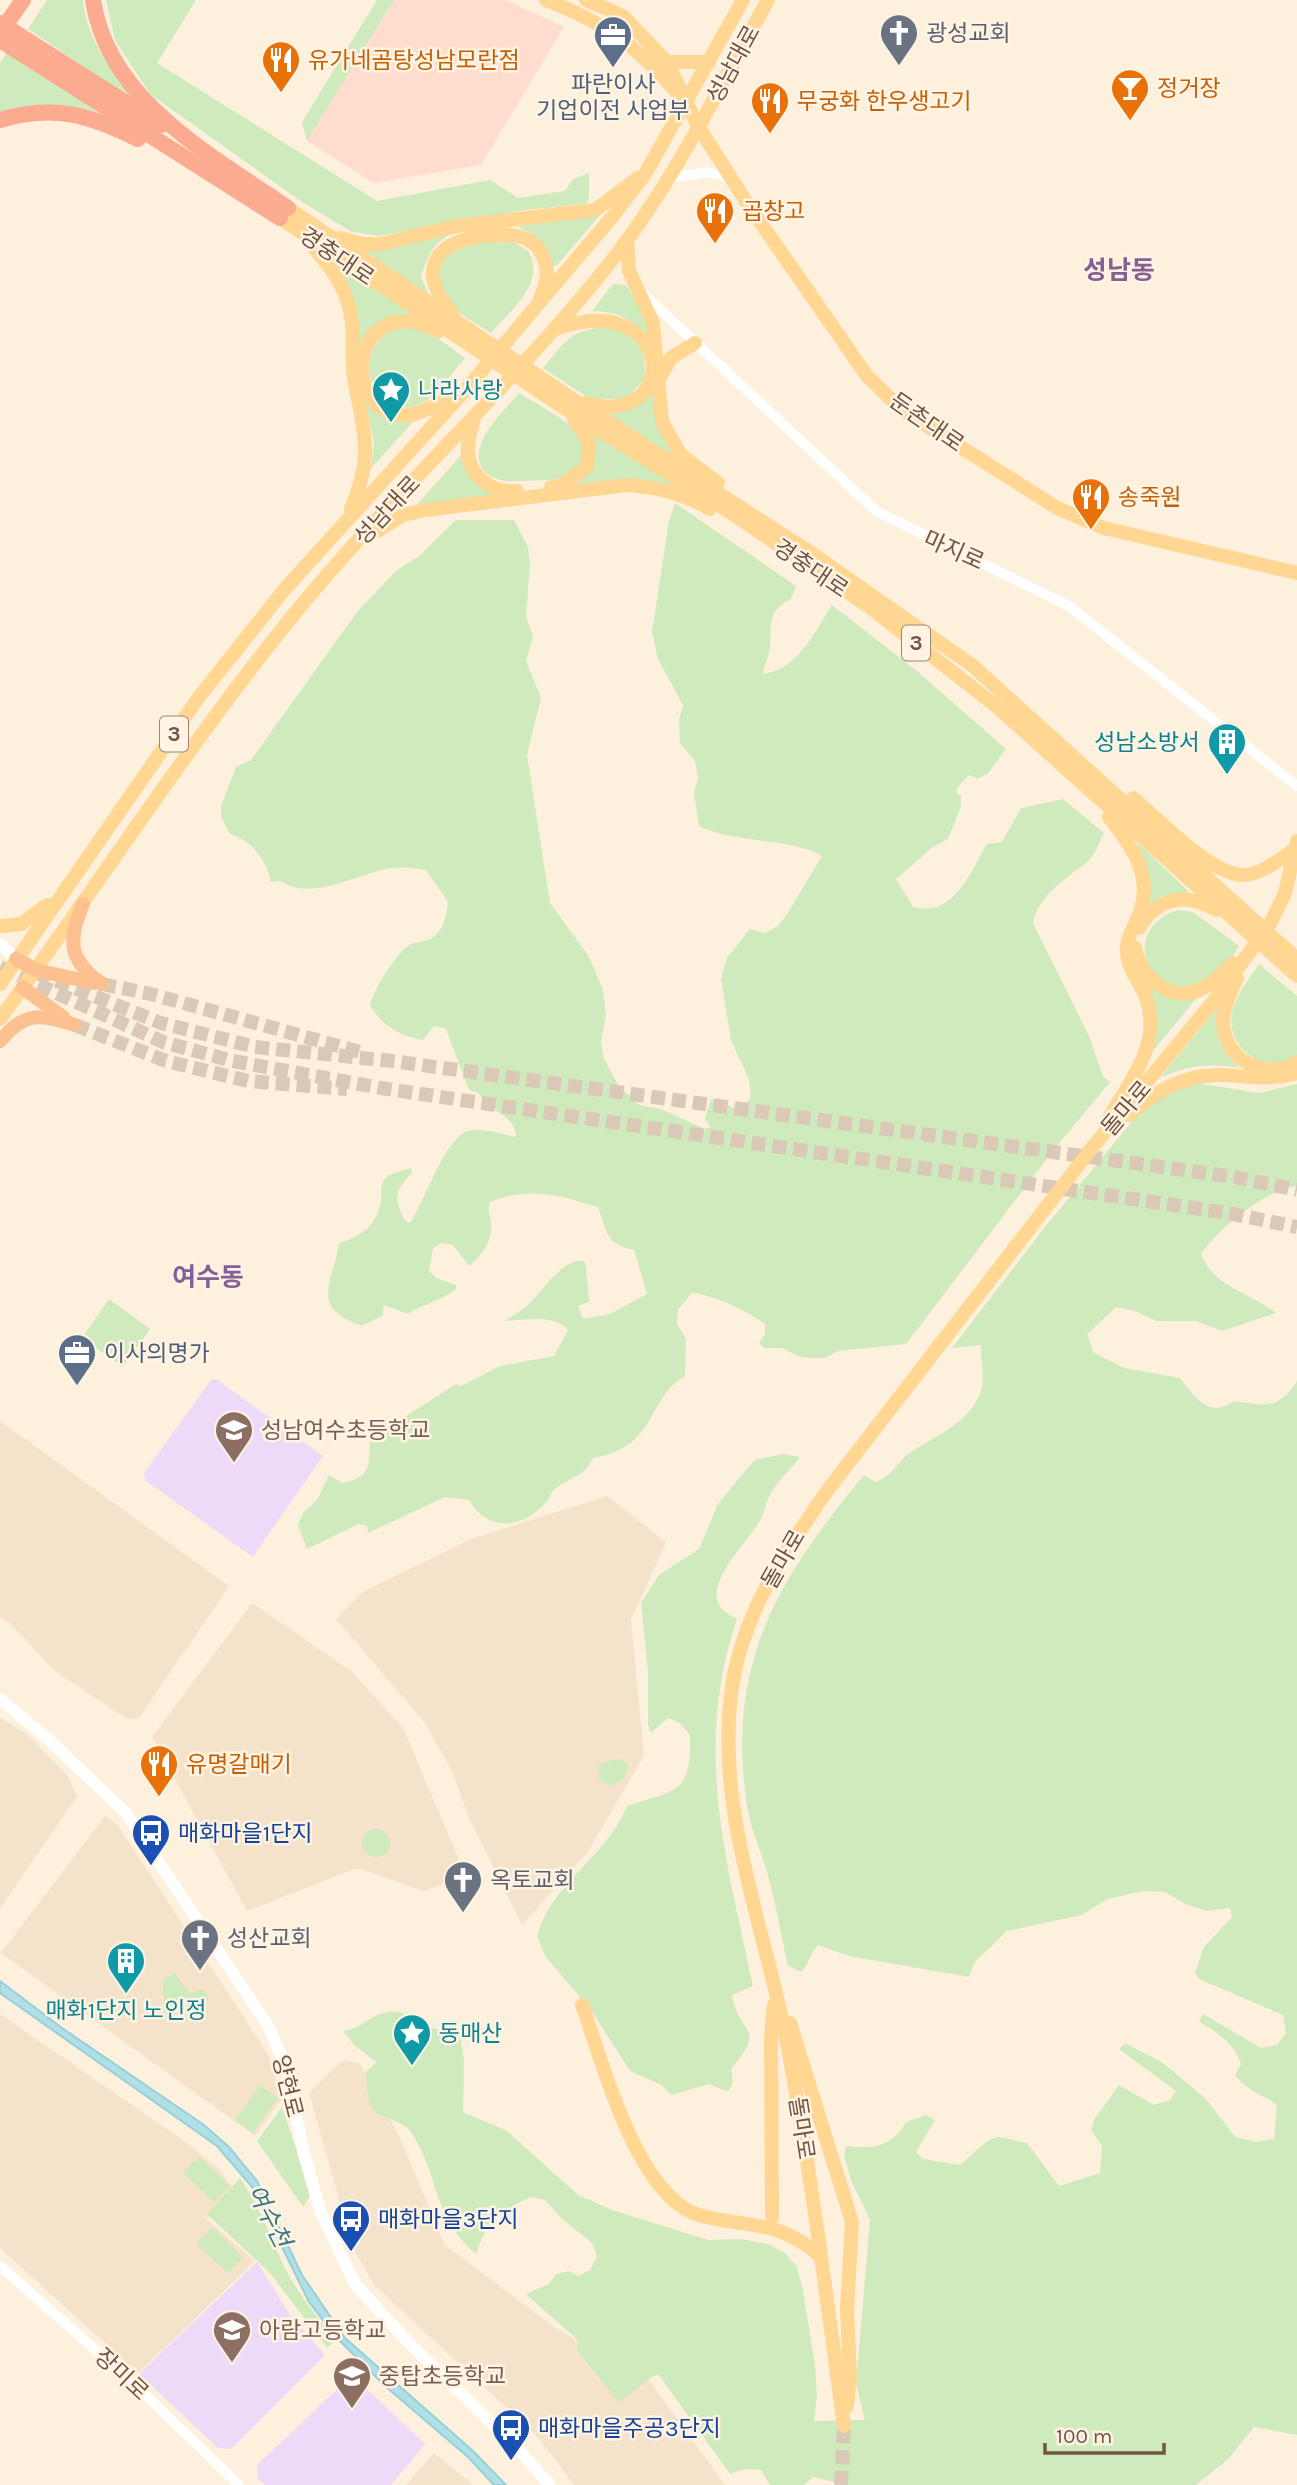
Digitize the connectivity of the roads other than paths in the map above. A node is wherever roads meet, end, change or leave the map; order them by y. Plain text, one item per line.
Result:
1 (23, 0) edge
2 (93, 0) edge
3 (546, 0) edge
4 (586, 0) edge
5 (743, 0) edge
6 (768, 0) edge
7 (0, 23) edge
8 (0, 33) edge
9 (0, 40) edge
10 (667, 62) junction
11 (709, 62) junction
12 (685, 102) junction
13 (0, 120) edge
14 (698, 126) junction
15 (645, 174) junction
16 (668, 178) junction
17 (731, 178) junction
18 (233, 179) junction
19 (284, 213) junction
20 (298, 230) junction
21 (325, 233) junction
22 (627, 240) junction
23 (634, 285) junction
24 (538, 307) junction
25 (554, 329) junction
26 (465, 335) junction
27 (695, 343) junction
28 (657, 382) junction
29 (467, 388) junction
30 (563, 400) junction
31 (475, 417) junction
32 (346, 520) junction
33 (350, 550) junction
34 (814, 555) junction
35 (1297, 573) edge
36 (872, 609) junction
37 (1086, 767) junction
38 (1297, 786) edge
39 (1092, 794) junction
40 (1296, 847) edge
41 (62, 893) junction
42 (83, 904) junction
43 (1245, 921) junction
44 (0, 926) edge
45 (0, 944) edge
46 (1248, 951) junction
47 (1289, 957) edge
48 (16, 959) junction
49 (36, 970) junction
50 (1297, 979) edge
51 (1, 980) edge
52 (23, 988) junction
53 (0, 1019) edge
54 (0, 1041) edge
55 (1297, 1062) edge
56 (1297, 1073) edge
57 (1091, 1149) junction
58 (0, 1699) edge
59 (776, 1990) junction
60 (582, 2005) dead end
61 (772, 2217) dead end
62 (820, 2256) junction
63 (0, 2266) edge
64 (240, 2485) edge
65 (550, 2485) edge

1 - 8 highway
2 - 18 highway
3 - 12 main road, 둔촌대로
4 - 10 main road, 둔촌대로
5 - 11 main road, 성남대로 / 3
6 - 14 main road, 성남대로 / 3
7 - 18 highway
9 - 18 highway
10 - 11 main road
10 - 12 main road, 둔촌대로
11 - 12 main road, 성남대로 / 3
12 - 14 main road, 둔촌대로
12 - 15 main road, 성남대로 / 3
13 - 18 highway
14 - 16 main road, 성남대로 / 3
14 - 17 main road, 둔촌대로
15 - 21 main road
15 - 24 main road, 성남대로 / 3
16 - 17 street
16 - 22 main road, 성남대로 / 3
17 - 35 main road, 둔촌대로
18 - 19 highway
19 - 20 main road, 경충대로
19 - 21 main road, 경충대로
20 - 26 main road, 경충대로
20 - 32 main road
21 - 26 main road, 경충대로
22 - 23 main road
22 - 25 main road, 성남대로 / 3
23 - 27 street, 마지로
23 - 28 main road
24 - 26 main road
24 - 29 main road, 성남대로 / 3
25 - 30 main road
25 - 31 main road, 성남대로 / 3
26 - 29 main road
26 - 30 main road, 경충대로 / 3
27 - 28 main road
27 - 38 street, 마지로
28 - 34 main road
29 - 32 main road, 성남대로 / 3
30 - 31 main road
30 - 34 main road, 경충대로 / 3
30 - 36 main road, 경충대로 / 3
31 - 33 main road, 성남대로 / 3
32 - 41 main road, 성남대로 / 3
33 - 36 main road
33 - 42 main road, 성남대로 / 3
34 - 37 main road, 경충대로 / 3
36 - 39 main road, 경충대로 / 3
37 - 40 main road
37 - 43 main road, 경충대로 / 3
39 - 43 main road, 경충대로 / 3
39 - 57 main road
40 - 46 main road, 돌마로
41 - 44 main road
41 - 48 main road, 성남대로 / 3
42 - 49 main road, 성남대로 / 3
42 - 49 highway
43 - 46 main road
43 - 47 main road, 경충대로 / 3
45 - 48 main road
46 - 55 main road
46 - 57 main road, 돌마로
47 - 50 main road, 경충대로
48 - 49 highway
48 - 51 main road, 성남대로 / 3
49 - 52 main road, 성남대로 / 3
51 - 52 main road
52 - 53 main road, 성남대로
52 - 54 highway
56 - 57 main road
57 - 59 main road, 돌마로
58 - 65 main road, 양현로
59 - 61 main road
59 - 62 main road, 돌마로
59 - 62 main road, 돌마로
60 - 62 main road
63 - 64 street, 장미로

